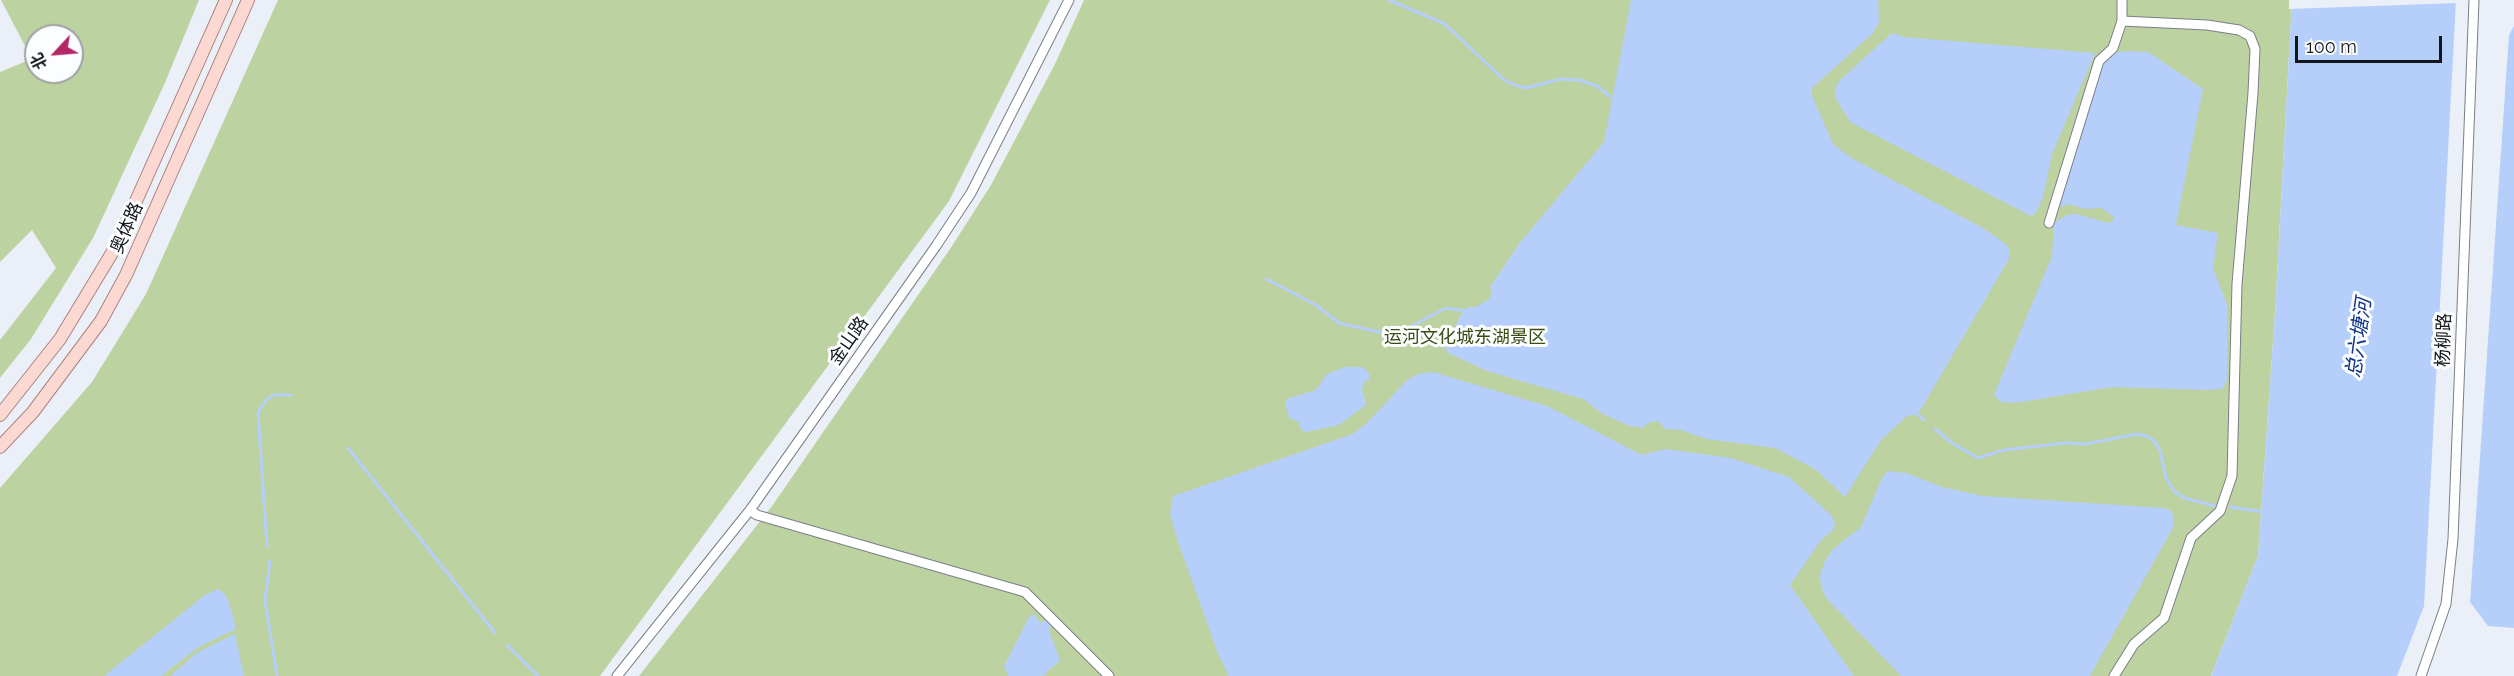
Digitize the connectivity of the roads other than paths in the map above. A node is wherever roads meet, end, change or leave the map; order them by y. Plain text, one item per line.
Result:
1 (226, 0) edge
2 (248, 0) edge
3 (1069, 0) edge
4 (2122, 0) edge
5 (2474, 0) edge
6 (2122, 21) junction
7 (2049, 223) dead end
8 (0, 415) edge
9 (0, 447) edge
10 (750, 510) junction
11 (617, 676) edge
12 (1109, 676) edge
13 (2114, 676) edge
14 (2421, 676) edge

1 - 8 main road, 奥体路
2 - 9 main road, 奥体路
3 - 10 street, 金山路
4 - 6 street
5 - 14 street, 杨柳路
6 - 7 street
6 - 13 street
10 - 11 street, 金山路
10 - 12 street

